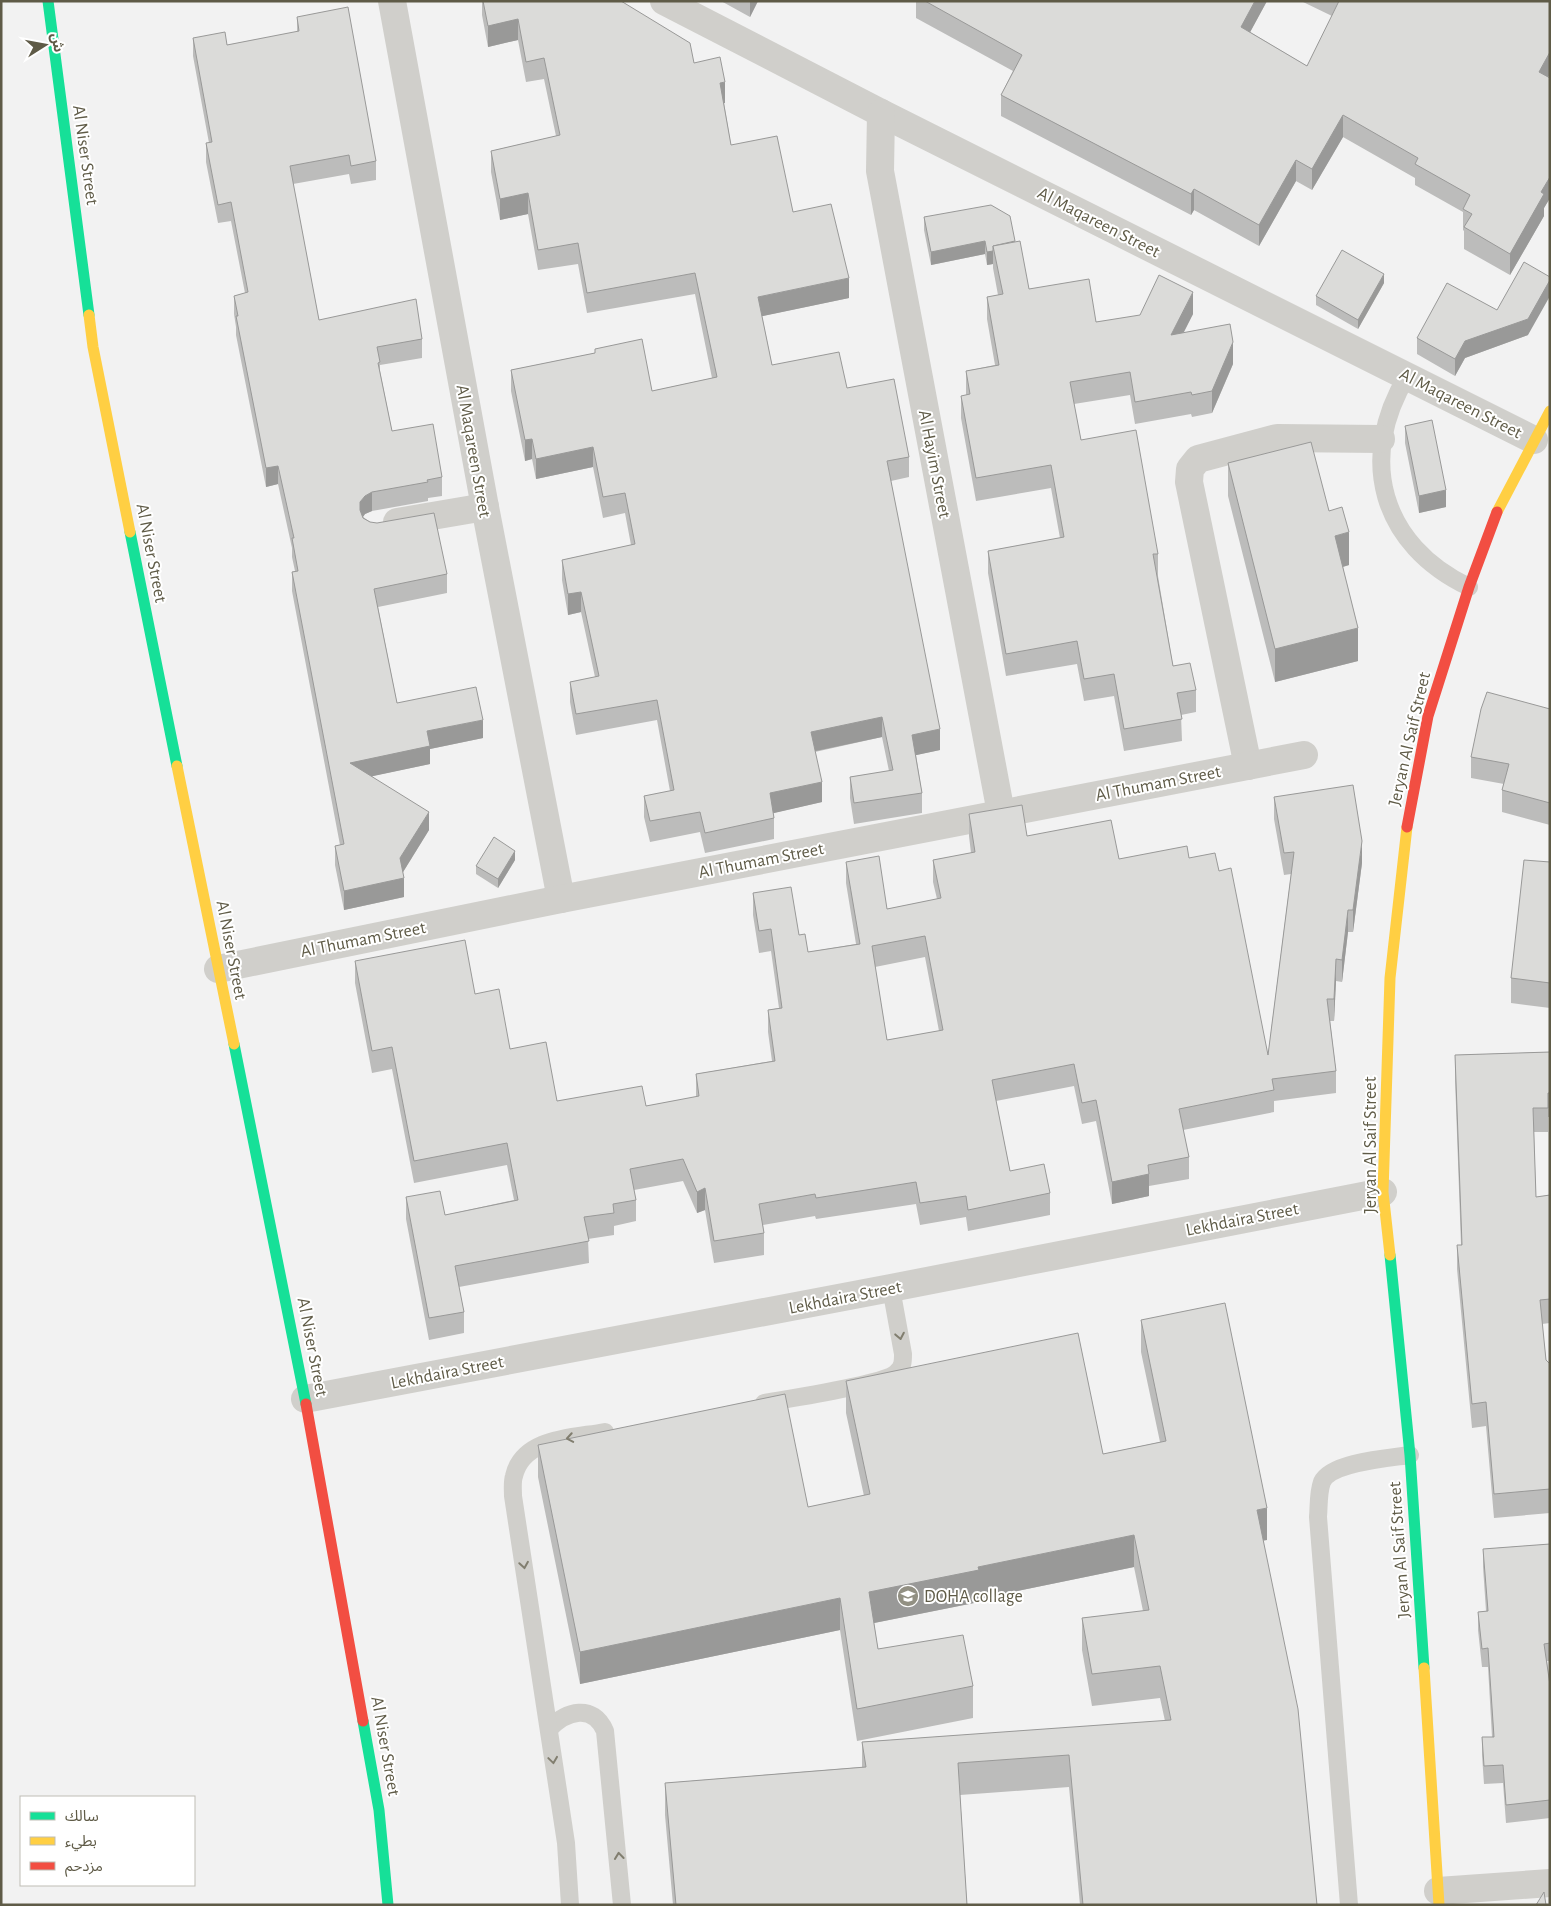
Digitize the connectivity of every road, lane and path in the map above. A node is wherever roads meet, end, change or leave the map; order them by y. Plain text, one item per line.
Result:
1 (48, 1) edge
2 (392, 1) edge
3 (664, 1) edge
4 (882, 113) junction
5 (1406, 376) junction
6 (1550, 410) edge
7 (1382, 440) junction
8 (1534, 440) junction
9 (485, 507) junction
10 (375, 526) edge
11 (1469, 587) junction
12 (1304, 755) dead end
13 (1248, 766) junction
14 (1002, 813) junction
15 (562, 899) junction
16 (218, 968) junction
17 (1384, 1192) junction
18 (891, 1288) junction
19 (305, 1399) junction
20 (743, 1407) edge
21 (626, 1428) edge
22 (1410, 1455) junction
23 (549, 1729) junction
24 (1550, 1883) edge
25 (1438, 1898) edge
26 (388, 1905) edge
27 (570, 1905) edge
28 (622, 1905) edge
29 (1349, 1905) edge

1 - 16 street, Al Niser Street
2 - 9 street, Al Maqareen Street
3 - 4 street, Al Maqareen Street
4 - 5 street, Al Maqareen Street
4 - 14 street, Al Hayim Street
5 - 7 lane
5 - 8 street, Al Maqareen Street
6 - 8 street, Jeryan Al Saif Street
7 - 11 lane
7 - 13 street
8 - 11 street, Jeryan Al Saif Street
9 - 10 street
9 - 15 street, Al Maqareen Street
11 - 17 street, Jeryan Al Saif Street
12 - 13 street, Al Thumam Street
13 - 14 street, Al Thumam Street
14 - 15 street, Al Thumam Street
15 - 16 street, Al Thumam Street
16 - 19 street, Al Niser Street
17 - 18 street, Lekhdaira Street
17 - 22 street, Jeryan Al Saif Street
18 - 19 street, Lekhdaira Street
18 -> 20 lane
19 - 26 street, Al Niser Street
21 -> 23 lane
22 - 25 street, Jeryan Al Saif Street
22 - 29 lane
23 -> 27 lane
28 -> 23 lane
24 - 25 street

